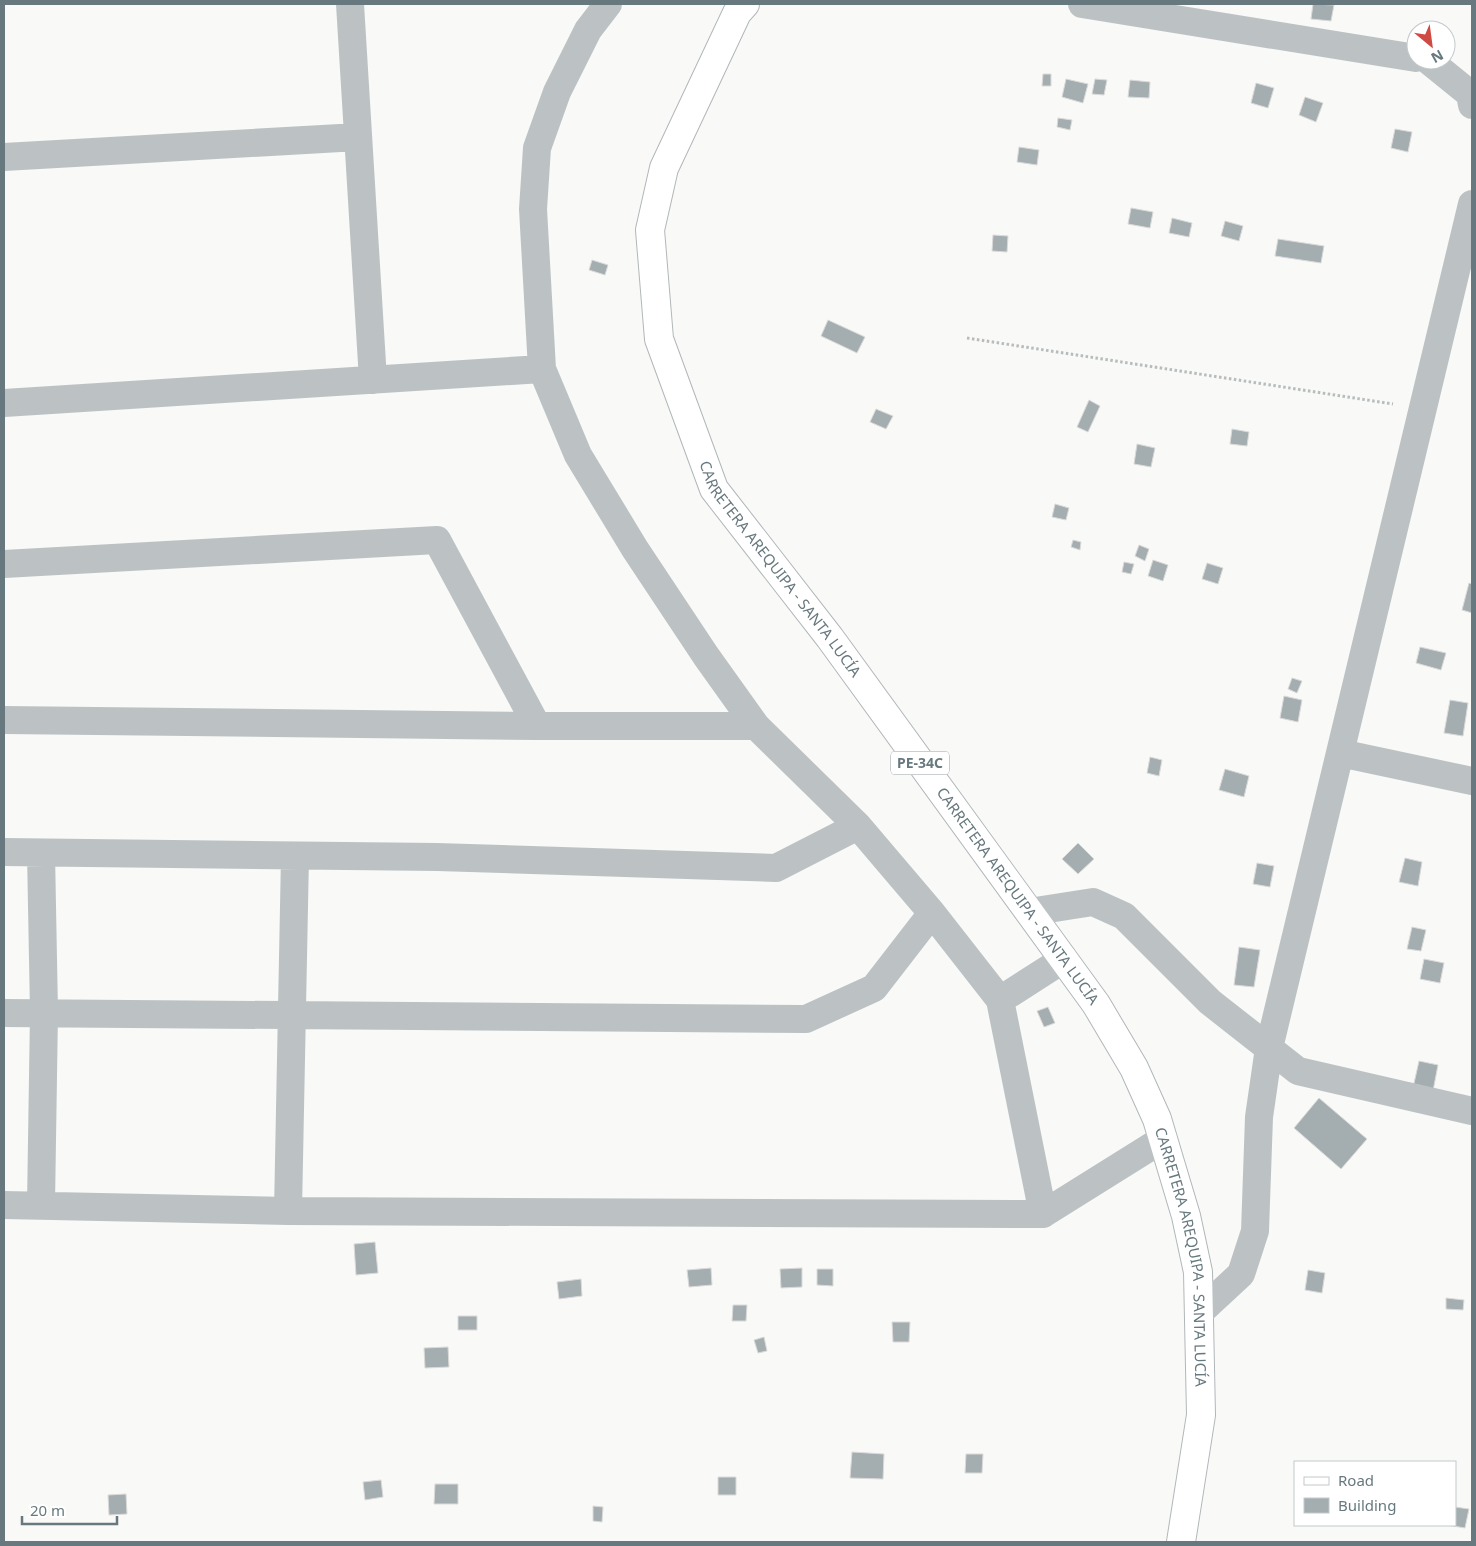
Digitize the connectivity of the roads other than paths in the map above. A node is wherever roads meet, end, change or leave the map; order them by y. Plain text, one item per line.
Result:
1 (350, 4) edge
2 (366, 4) edge
3 (608, 4) edge
4 (745, 4) edge
5 (1082, 4) edge
6 (352, 32) junction
7 (1406, 56) edge
8 (1440, 70) edge
9 (1472, 105) edge
10 (358, 136) junction
11 (4, 157) edge
12 (1472, 204) edge
13 (542, 369) junction
14 (372, 380) junction
15 (4, 404) edge
16 (4, 564) edge
17 (4, 720) edge
18 (537, 726) junction
19 (756, 726) junction
20 (1340, 752) junction
21 (1472, 781) edge
22 (858, 826) junction
23 (4, 852) edge
24 (41, 853) junction
25 (294, 856) junction
26 (1029, 912) junction
27 (932, 913) junction
28 (1064, 959) junction
29 (1000, 1000) junction
30 (44, 1012) junction
31 (4, 1013) edge
32 (291, 1015) junction
33 (1269, 1048) junction
34 (1472, 1111) edge
35 (1163, 1139) junction
36 (4, 1204) edge
37 (41, 1205) junction
38 (288, 1211) junction
39 (1043, 1214) junction
40 (1200, 1312) junction
41 (1181, 1542) edge

1 - 6 street
2 - 6 street
3 - 13 street
4 - 26 main road, CARRETERA AREQUIPA - SANTA LUCÍA / PE-34C
5 - 7 street
6 - 10 street
8 - 9 street
10 - 11 street
10 - 14 street
12 - 20 street
13 - 14 street
13 - 19 street
14 - 15 street
16 - 18 street
17 - 18 street
18 - 19 street
19 - 22 street
20 - 21 street
20 - 33 street
22 - 25 street
22 - 27 street
23 - 24 street
24 - 25 street
24 - 30 street
25 - 32 street
26 - 28 main road, CARRETERA AREQUIPA - SANTA LUCÍA / PE-34C
26 - 33 street
27 - 29 street
27 - 32 street
28 - 29 street
28 - 35 main road, CARRETERA AREQUIPA - SANTA LUCÍA / PE-34C
29 - 39 street
30 - 31 street
30 - 32 street
30 - 37 street
32 - 38 street
33 - 34 street
33 - 40 street
35 - 39 street
35 - 40 main road, CARRETERA AREQUIPA - SANTA LUCÍA / PE-34C
36 - 37 street
37 - 38 street
38 - 39 street
40 - 41 main road, CARRETERA AREQUIPA - SANTA LUCÍA / PE-34C

